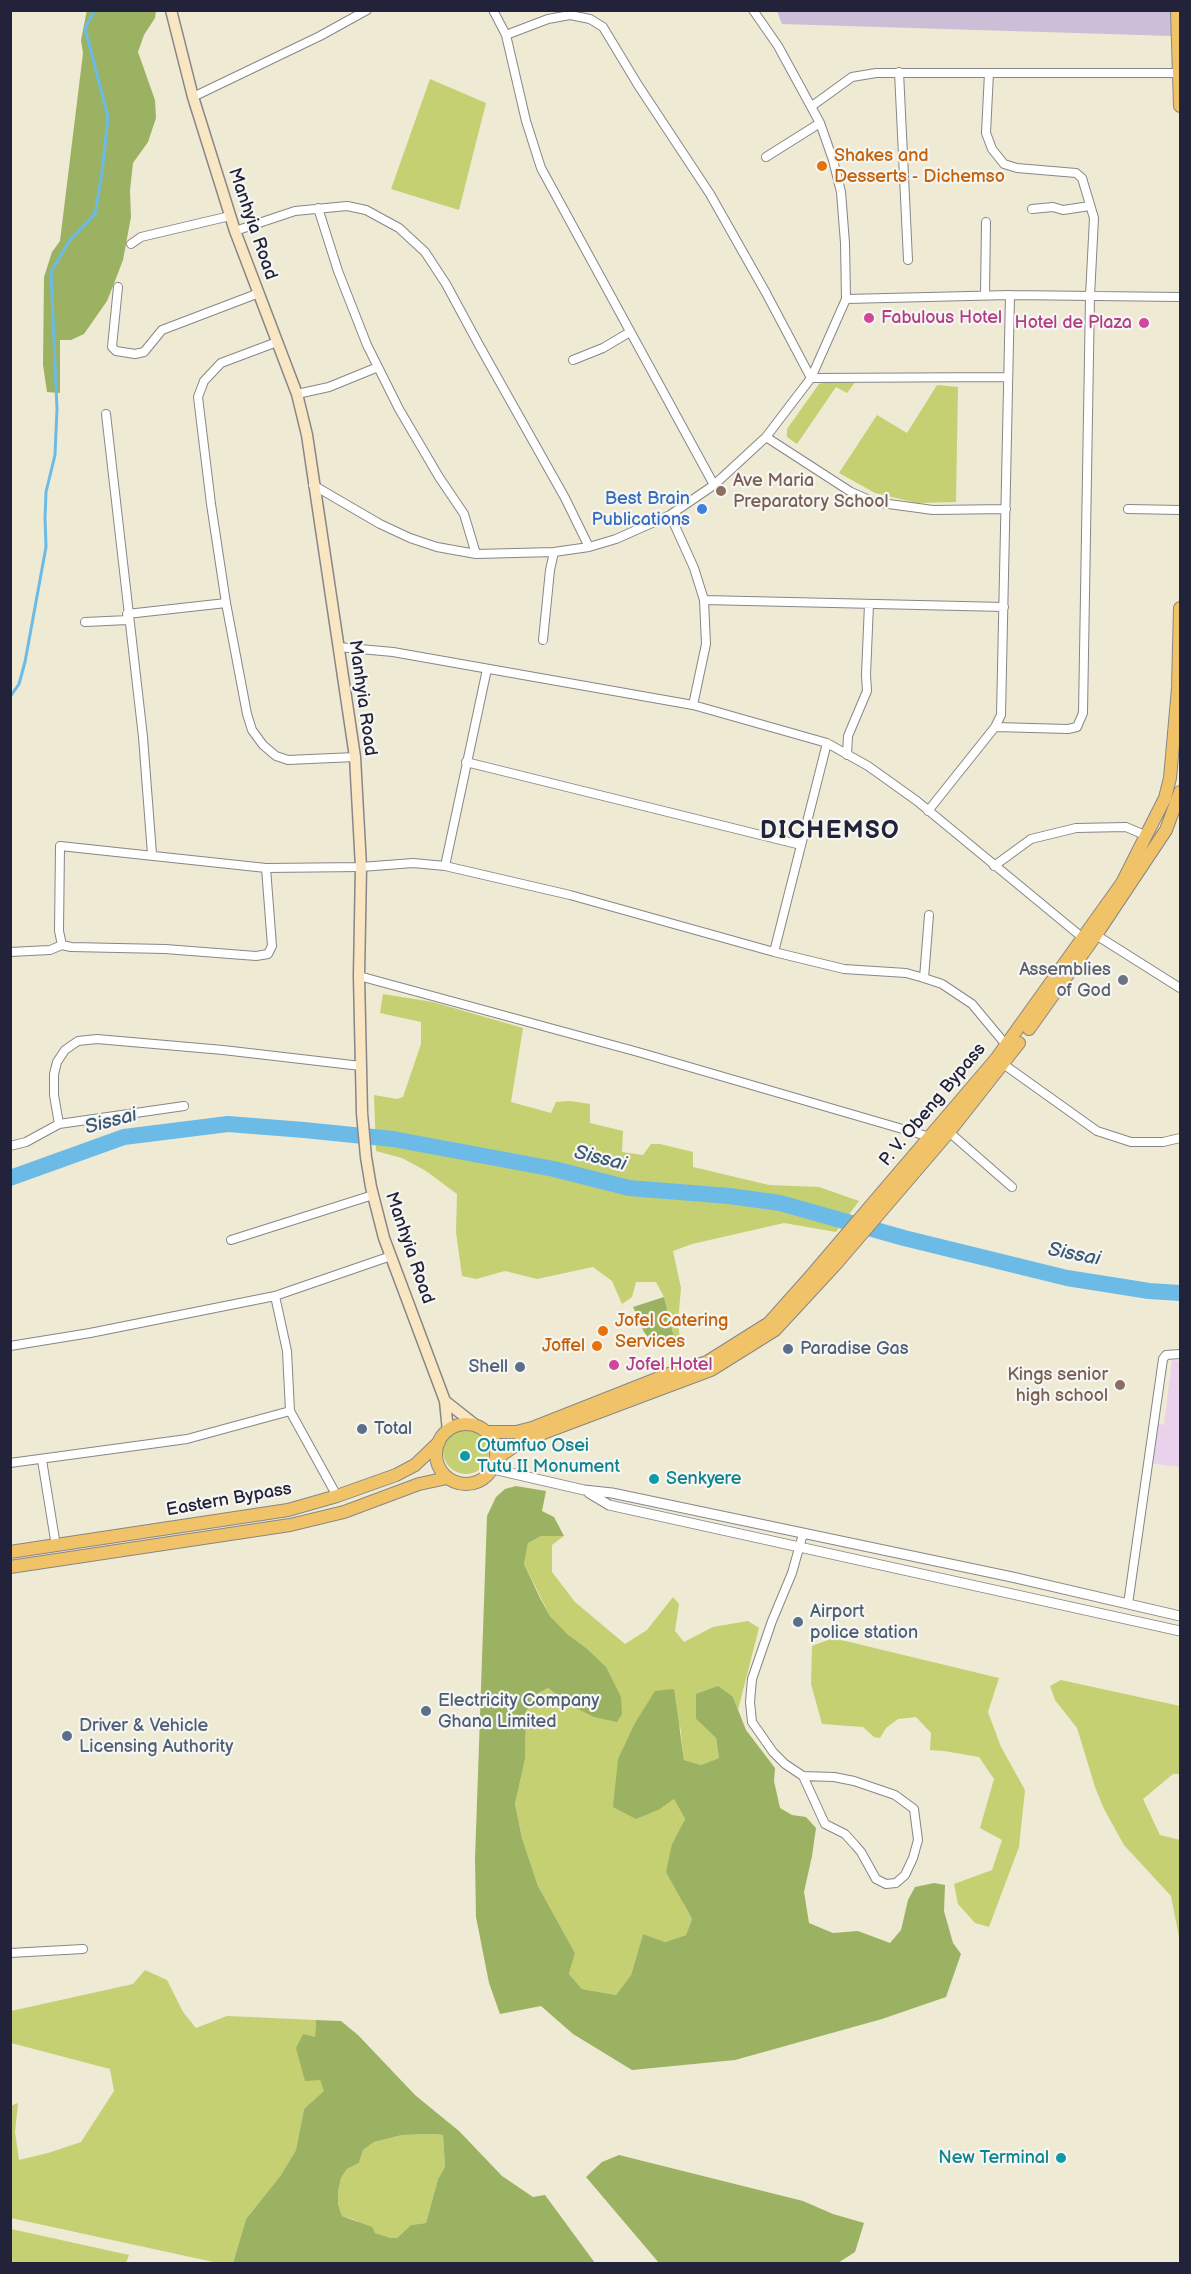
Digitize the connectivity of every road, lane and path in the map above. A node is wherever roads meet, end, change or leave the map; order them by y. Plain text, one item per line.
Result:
1 (171, 10) edge
2 (367, 10) edge
3 (493, 10) edge
4 (753, 10) edge
5 (1177, 10) edge
6 (506, 35) junction
7 (899, 72) junction
8 (989, 73) junction
9 (1179, 73) edge
10 (193, 97) junction
11 (812, 106) junction
12 (1180, 106) edge
13 (820, 123) junction
14 (766, 157) dead end
15 (1090, 206) junction
16 (318, 208) junction
17 (1032, 208) dead end
18 (230, 216) junction
19 (986, 222) dead end
20 (235, 231) junction
21 (131, 244) dead end
22 (908, 260) dead end
23 (118, 287) dead end
24 (259, 293) junction
25 (985, 295) junction
26 (1010, 295) junction
27 (1090, 296) junction
28 (1180, 297) edge
29 (846, 299) junction
30 (630, 332) junction
31 (277, 342) junction
32 (573, 360) dead end
33 (378, 367) junction
34 (1008, 377) junction
35 (810, 378) junction
36 (297, 394) junction
37 (106, 414) dead end
38 (766, 437) junction
39 (313, 485) junction
40 (714, 485) junction
41 (1005, 509) junction
42 (1128, 509) dead end
43 (1180, 510) edge
44 (670, 515) junction
45 (589, 547) junction
46 (554, 552) junction
47 (476, 554) junction
48 (704, 600) junction
49 (226, 603) junction
50 (869, 604) junction
51 (1004, 607) junction
52 (1180, 608) edge
53 (128, 617) junction
54 (84, 622) dead end
55 (543, 640) dead end
56 (338, 647) junction
57 (487, 669) junction
58 (693, 705) junction
59 (995, 727) junction
60 (827, 744) junction
61 (848, 755) junction
62 (355, 757) junction
63 (466, 762) junction
64 (1180, 792) edge
65 (928, 812) junction
66 (1177, 813) edge
67 (1147, 836) junction
68 (801, 845) junction
69 (152, 854) junction
70 (445, 866) junction
71 (994, 866) junction
72 (361, 867) junction
73 (266, 868) junction
74 (928, 915) dead end
75 (1096, 935) junction
76 (1083, 938) junction
77 (62, 945) junction
78 (10, 952) edge
79 (774, 952) junction
80 (359, 976) junction
81 (924, 978) junction
82 (1180, 988) edge
83 (1007, 1046) junction
84 (1000, 1062) junction
85 (361, 1066) junction
86 (184, 1106) dead end
87 (59, 1124) junction
88 (949, 1132) junction
89 (930, 1137) junction
90 (1180, 1138) edge
91 (10, 1146) edge
92 (1012, 1187) dead end
93 (373, 1195) junction
94 (867, 1219) junction
95 (856, 1231) junction
96 (231, 1240) dead end
97 (391, 1256) junction
98 (275, 1296) junction
99 (10, 1346) edge
100 (1180, 1354) edge
101 (445, 1401) junction
102 (290, 1411) junction
103 (482, 1429) junction
104 (448, 1431) junction
105 (439, 1442) junction
106 (42, 1460) junction
107 (10, 1463) edge
108 (494, 1464) junction
109 (447, 1478) junction
110 (584, 1490) junction
111 (337, 1496) junction
112 (803, 1534) junction
113 (56, 1546) junction
114 (799, 1547) junction
115 (10, 1552) edge
116 (10, 1567) edge
117 (1128, 1604) junction
118 (1180, 1616) edge
119 (1180, 1631) edge
120 (803, 1776) junction
121 (82, 1949) dead end
122 (10, 1953) edge

1 - 10 main road, Manhyia Road
2 - 10 street
3 - 6 street
4 - 11 street
5 - 9 highway
6 - 30 street
6 - 35 street
7 - 8 street
7 - 11 street
7 - 22 street
8 - 9 street
8 - 15 street
9 - 12 highway
10 - 18 main road, Manhyia Road
11 - 13 street
13 - 14 street
13 - 29 street
15 - 17 street
15 - 27 street
16 - 20 street
16 - 33 street
16 - 45 street
18 - 20 main road, Manhyia Road
18 - 21 street
19 - 25 street
20 - 24 main road, Manhyia Road
23 - 24 street
24 - 31 main road, Manhyia Road
25 - 26 street
25 - 29 street
26 - 27 street
26 - 34 street
27 - 28 street
27 - 59 street
29 - 35 street
30 - 32 street
30 - 40 street
31 - 36 main road, Manhyia Road
31 - 49 street
33 - 36 street
33 - 47 street
34 - 35 street
34 - 41 street
35 - 38 street
36 - 39 main road, Manhyia Road
37 - 53 street
38 - 40 street
38 - 41 street
39 - 47 street
39 - 56 main road, Manhyia Road
40 - 44 street
41 - 51 street
42 - 43 street
44 - 45 street
44 - 48 street
45 - 46 street
46 - 47 street
46 - 55 street
48 - 50 street
48 - 58 street
49 - 53 street
49 - 62 street
50 - 51 street
50 - 61 street
51 - 59 street
52 - 67 highway, P. V. Obeng Bypass
53 - 54 street
53 - 69 street
56 - 57 street
56 - 62 main road, Manhyia Road
57 - 58 street
57 - 63 street
58 - 60 street
59 - 65 street
60 - 61 street
60 - 68 street
61 - 65 street
62 - 72 main road, Manhyia Road
63 - 68 street
63 - 70 street
64 - 66 highway, P. V. Obeng Bypass
65 - 71 street
66 - 75 highway, P. V. Obeng Bypass
67 - 71 street
67 - 76 highway, P. V. Obeng Bypass
68 - 79 street
69 - 73 street
69 - 77 street
70 - 72 street
70 - 79 street
71 - 76 street
72 - 73 street
72 - 80 main road, Manhyia Road
73 - 77 street
74 - 81 street
75 - 82 street
75 - 84 highway, P. V. Obeng Bypass
76 - 83 highway, P. V. Obeng Bypass
77 - 78 street
79 - 81 street
80 - 85 main road, Manhyia Road
80 - 89 street
81 - 83 street
83 - 84 highway, P. V. Obeng Bypass
84 - 88 highway, P. V. Obeng Bypass
84 - 89 highway, P. V. Obeng Bypass
84 - 90 street
85 - 87 street
85 - 93 main road, Manhyia Road
86 - 87 street
87 - 91 street
88 - 92 street
88 - 94 highway, P. V. Obeng Bypass
89 - 94 highway, P. V. Obeng Bypass
93 - 96 street
93 - 97 main road, Manhyia Road
94 - 95 highway, P. V. Obeng Bypass
95 - 103 highway, P. V. Obeng Bypass
95 - 108 highway, P. V. Obeng Bypass
97 - 98 street
97 - 101 main road, Manhyia Road
98 - 99 street
98 - 102 street
100 - 117 street
101 - 103 main road
101 - 104 main road, Manhyia Road
102 - 106 street
102 - 111 street
103 - 104 highway
103 - 108 highway
104 - 105 highway
105 - 109 highway
105 - 111 highway, Eastern Bypass
106 - 107 street
106 - 113 street
108 - 109 highway
108 - 110 street
109 - 116 highway, Eastern Bypass
110 - 112 street
110 - 114 street
111 - 113 highway, Eastern Bypass
112 - 114 street
112 - 117 street
113 - 115 highway, Eastern Bypass
114 - 119 street
114 - 120 street
117 - 118 street
120 - 120 street
121 - 122 street

